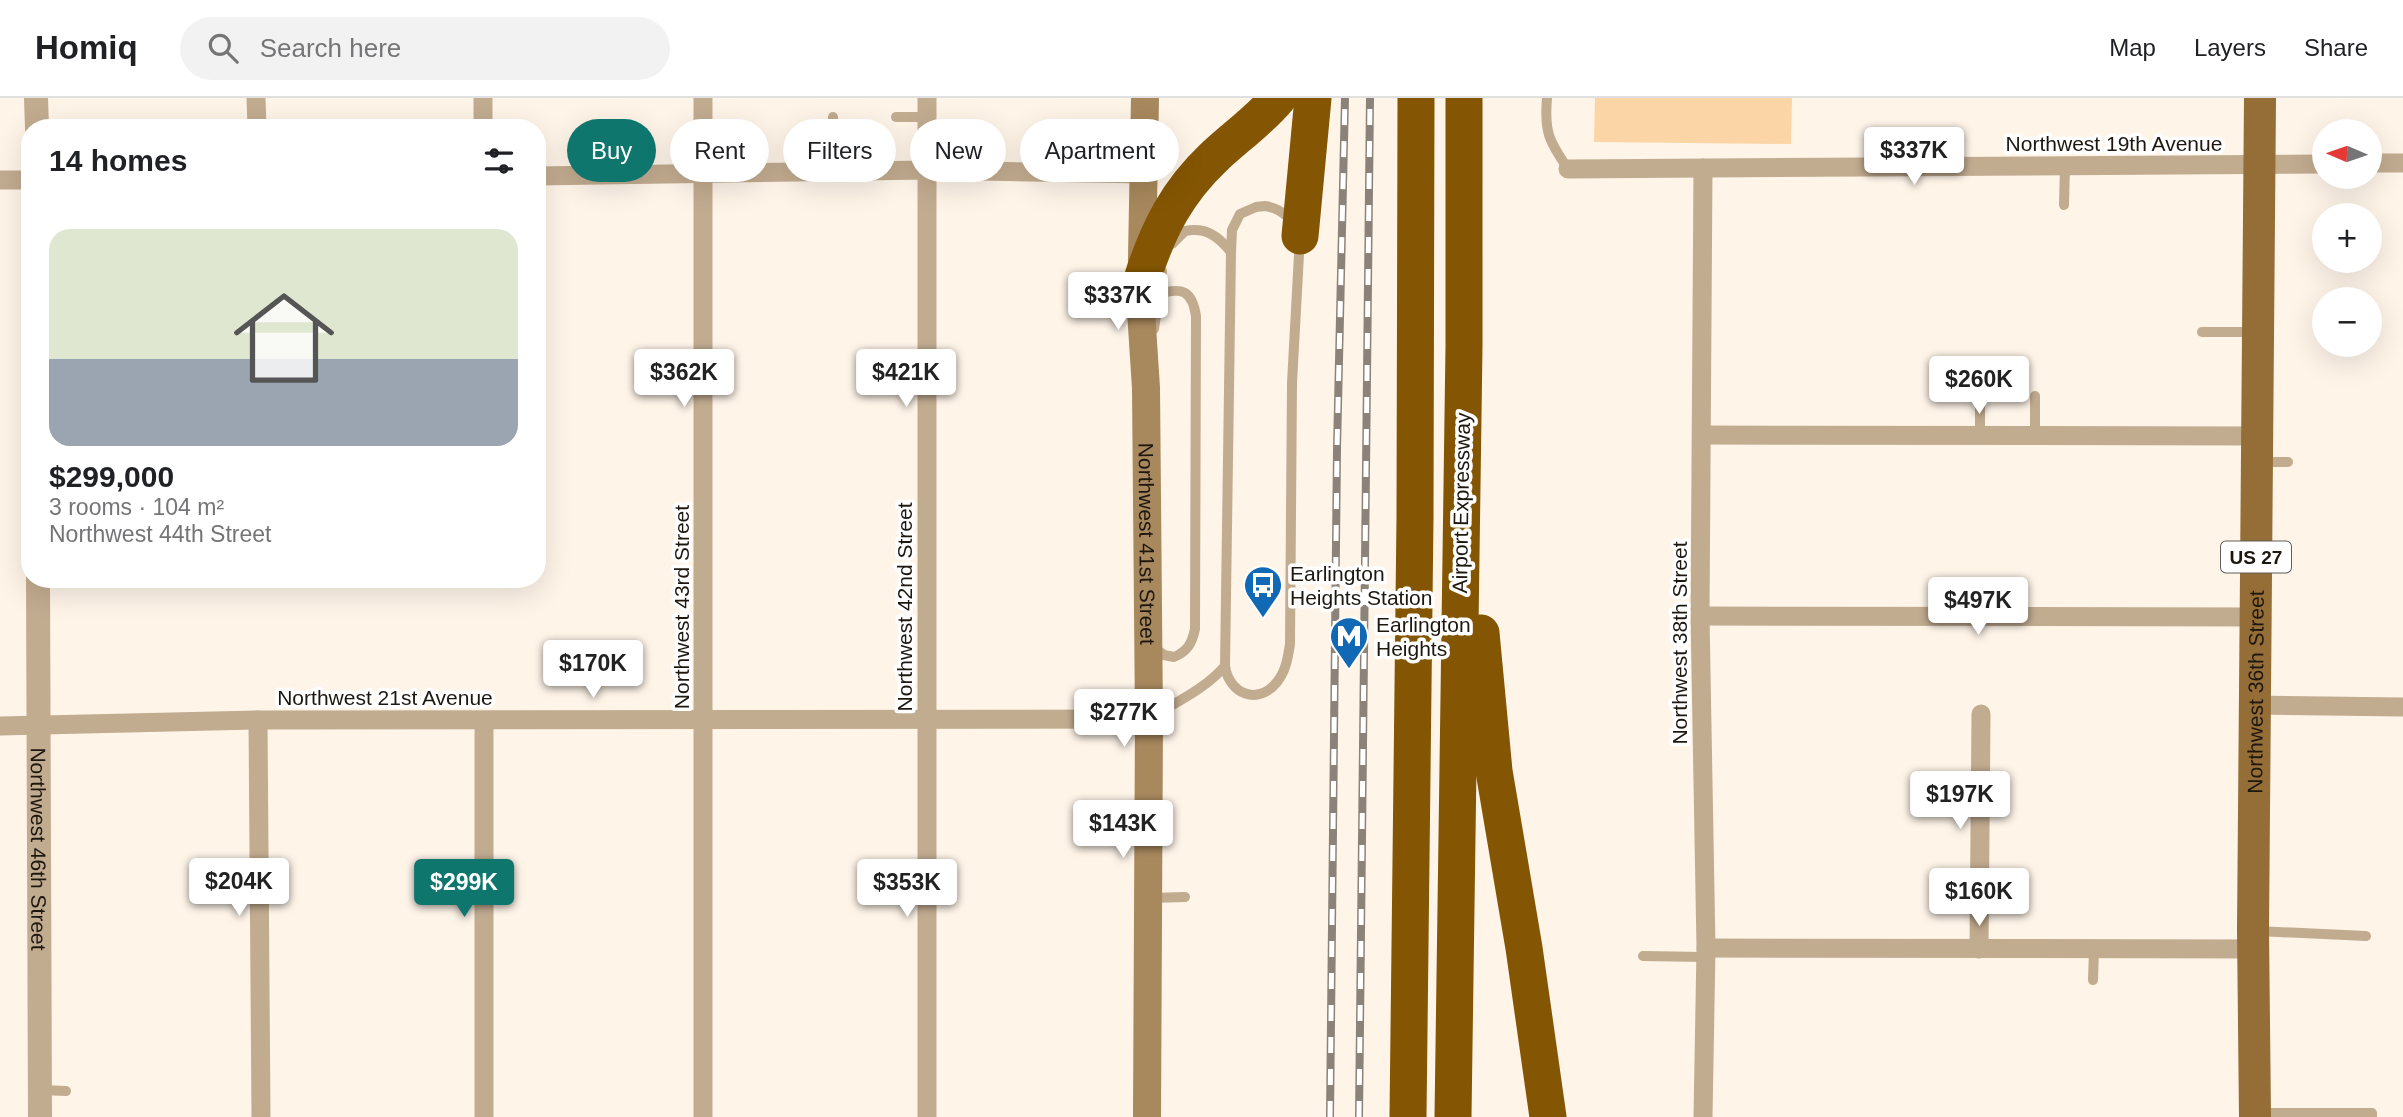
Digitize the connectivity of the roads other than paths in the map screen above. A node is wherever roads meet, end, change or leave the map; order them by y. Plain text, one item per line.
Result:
1 (36, 98) edge
2 (257, 98) edge
3 (483, 98) edge
4 (703, 98) edge
5 (1145, 98) edge
6 (1278, 98) edge
7 (1312, 98) edge
8 (1416, 98) edge
9 (1464, 98) edge
10 (1547, 98) edge
11 (2260, 98) edge
12 (927, 107) edge
13 (896, 117) dead end
14 (37, 119) edge
15 (257, 119) edge
16 (483, 119) edge
17 (703, 119) edge
18 (1145, 119) edge
19 (2382, 163) edge
20 (2403, 163) edge
21 (2259, 164) junction
22 (2312, 164) edge
23 (2064, 166) junction
24 (1703, 168) junction
25 (1568, 169) joint
26 (670, 174) edge
27 (546, 176) edge
28 (0, 180) edge
29 (21, 180) edge
30 (704, 182) edge
31 (927, 182) edge
32 (1145, 182) edge
33 (2064, 205) dead end
34 (1300, 236) junction
35 (1231, 252) junction
36 (1158, 271) junction
37 (2202, 332) dead end
38 (2257, 332) junction
39 (1464, 346) junction
40 (2035, 396) dead end
41 (1980, 407) dead end
42 (1702, 435) junction
43 (1980, 436) junction
44 (2035, 436) junction
45 (2256, 449) junction
46 (2288, 462) dead end
47 (38, 588) edge
48 (1700, 616) junction
49 (2255, 617) junction
50 (1148, 642) junction
51 (1225, 666) junction
52 (2254, 705) junction
53 (2403, 707) edge
54 (1981, 714) dead end
55 (258, 719) junction
56 (1149, 719) junction
57 (703, 720) junction
58 (926, 720) junction
59 (484, 721) junction
60 (0, 726) edge
61 (38, 726) junction
62 (1185, 897) dead end
63 (1147, 898) junction
64 (2366, 936) dead end
65 (2253, 940) junction
66 (1979, 948) junction
67 (2094, 950) junction
68 (1705, 953) junction
69 (1643, 956) dead end
70 (2094, 980) dead end
71 (40, 1090) junction
72 (66, 1091) dead end
73 (2255, 1115) edge
74 (2298, 1115) edge
75 (2313, 1115) edge
76 (2357, 1115) edge
77 (40, 1117) edge
78 (261, 1117) edge
79 (484, 1117) edge
80 (703, 1117) edge
81 (927, 1117) edge
82 (1147, 1117) edge
83 (1408, 1117) edge
84 (1453, 1117) edge
85 (1548, 1117) edge
86 (1703, 1117) edge
87 (2372, 1117) edge

1 - 14 street
2 - 15 street
3 - 16 street
4 - 17 street, Northwest 43rd Street
5 - 18 main road, Northwest 41st Street
6 - 36 highway
7 - 34 highway
8 - 83 highway
9 - 39 highway, Airport Expressway
10 - 25 lane
11 - 21 main road, Northwest 36th Street / US 27
12 - 13 lane
19 - 20 street
21 - 22 street, Northwest 19th Avenue
21 - 23 street, Northwest 19th Avenue
21 - 38 main road, Northwest 36th Street / US 27
23 - 24 street, Northwest 19th Avenue
23 - 33 lane
24 - 25 street, Northwest 19th Avenue
24 - 42 street, Northwest 38th Street
26 - 27 street
28 - 29 street
30 - 57 street, Northwest 43rd Street
31 - 58 street, Northwest 42nd Street
32 - 36 main road, Northwest 41st Street
34 - 35 lane
34 - 51 lane
35 - 36 lane
35 - 51 lane
36 - 50 main road, Northwest 41st Street
36 - 50 lane
37 - 38 lane
38 - 45 main road, Northwest 36th Street / US 27
39 - 84 highway, Airport Expressway
39 - 85 highway
40 - 44 lane
41 - 43 lane
42 - 43 street
42 - 48 street, Northwest 38th Street
43 - 44 street
44 - 45 street
45 - 46 lane
45 - 49 main road, Northwest 36th Street / US 27
47 - 61 street, Northwest 46th Street
48 - 49 street
48 - 68 street, Northwest 38th Street
49 - 52 main road, Northwest 36th Street / US 27
50 - 56 main road, Northwest 41st Street
51 - 56 lane
52 - 53 street
52 - 65 main road, Northwest 36th Street / US 27
54 - 66 street
55 - 59 street, Northwest 21st Avenue
55 - 61 street, Northwest 21st Avenue
55 - 78 street
56 - 58 street, Northwest 21st Avenue
56 - 63 main road, Northwest 41st Street
57 - 58 street, Northwest 21st Avenue
57 - 59 street, Northwest 21st Avenue
57 - 80 street, Northwest 43rd Street
58 - 81 street, Northwest 42nd Street
59 - 79 street
60 - 61 street, Northwest 21st Avenue
61 - 71 street, Northwest 46th Street
62 - 63 lane
63 - 82 main road, Northwest 41st Street
64 - 65 lane
65 - 67 street
65 - 73 main road, Northwest 36th Street / US 27
66 - 67 street
66 - 68 street
67 - 70 lane
68 - 69 lane
68 - 86 street, Northwest 38th Street
71 - 72 lane
71 - 77 street, Northwest 46th Street
73 - 74 lane
74 - 75 lane
75 - 76 lane
76 - 87 lane

